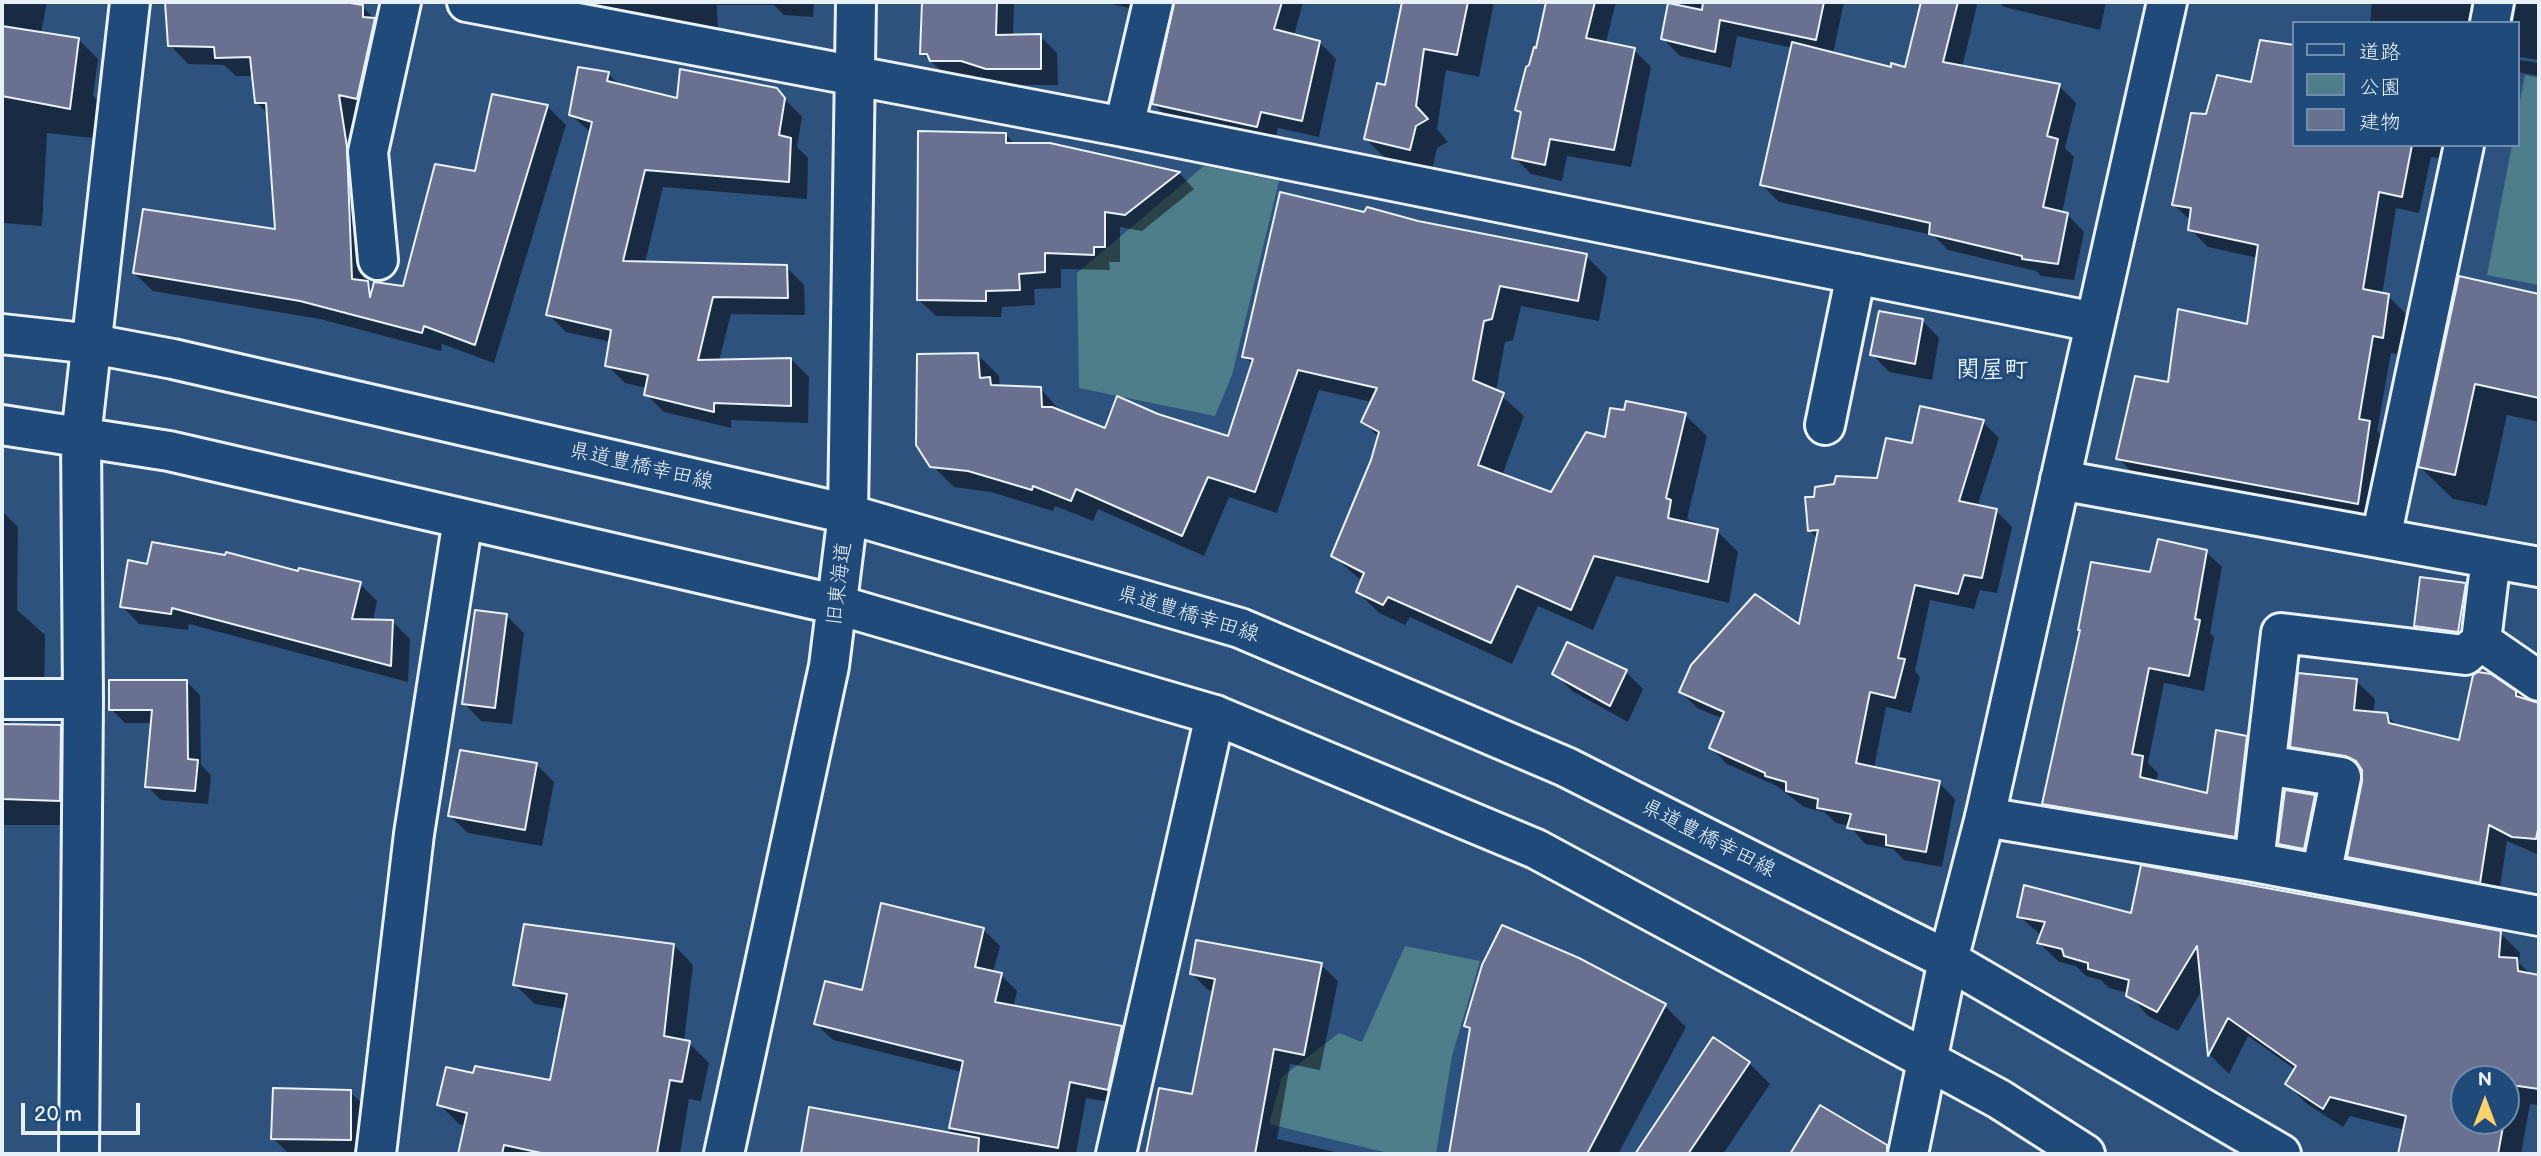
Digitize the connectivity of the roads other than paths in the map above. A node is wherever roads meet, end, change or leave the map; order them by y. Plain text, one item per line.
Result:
1 (130, 2) edge
2 (401, 2) edge
3 (467, 2) edge
4 (856, 2) edge
5 (1153, 2) edge
6 (2167, 2) edge
7 (2494, 2) edge
8 (2490, 21) edge
9 (856, 78) junction
10 (1124, 127) junction
11 (2464, 147) edge
12 (378, 260) dead end
13 (1856, 275) junction
14 (2094, 322) junction
15 (2, 334) edge
16 (93, 344) junction
17 (2, 425) edge
18 (1825, 425) dead end
19 (81, 438) junction
20 (2060, 480) junction
21 (848, 514) junction
22 (463, 519) junction
23 (2381, 538) junction
24 (2490, 558) junction
25 (2539, 567) edge
26 (838, 605) junction
27 (2481, 641) junction
28 (2539, 681) edge
29 (2, 699) edge
30 (83, 699) junction
31 (1215, 715) junction
32 (2266, 765) junction
33 (1985, 817) junction
34 (2254, 862) junction
35 (2321, 875) junction
36 (2539, 916) edge
37 (1948, 960) junction
38 (1927, 1061) junction
39 (79, 1154) edge
40 (376, 1154) edge
41 (724, 1154) edge
42 (1116, 1154) edge
43 (1908, 1154) edge
44 (2085, 1154) edge
45 (2281, 1154) edge

1 - 16 street
2 - 12 street
3 - 9 street
4 - 9 street, 旧東海道
5 - 10 street
6 - 14 street
7 - 8 street
9 - 10 street
9 - 21 street, 旧東海道
10 - 13 street
11 - 23 street
13 - 14 street
13 - 18 street
14 - 20 street
15 - 16 street, 県道豊橋幸田線
16 - 19 street
16 - 21 street, 県道豊橋幸田線
17 - 19 street
19 - 22 street
19 - 30 street
20 - 23 street
20 - 33 street
21 - 26 street, 旧東海道
21 - 37 street, 県道豊橋幸田線
22 - 26 street
22 - 40 street
23 - 24 street
24 - 25 street
24 - 27 street
26 - 31 street
26 - 41 street, 旧東海道
27 - 28 street
27 - 32 street
29 - 30 street
30 - 39 street
31 - 38 street
31 - 42 street
32 - 34 street
32 - 35 street
33 - 34 street
33 - 37 street
34 - 35 street
35 - 36 street
37 - 38 street
37 - 45 street, 県道豊橋幸田線
38 - 43 street
38 - 44 street

